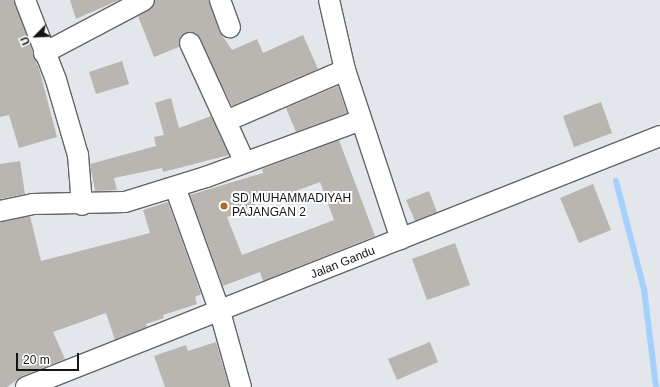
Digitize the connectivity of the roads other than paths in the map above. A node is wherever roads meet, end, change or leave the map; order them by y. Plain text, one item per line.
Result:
1 (25, 0) edge
2 (144, 0) edge
3 (220, 0) edge
4 (329, 0) edge
5 (230, 27) dead end
6 (190, 42) dead end
7 (44, 53) junction
8 (345, 70) junction
9 (361, 120) junction
10 (226, 121) junction
11 (660, 136) edge
12 (244, 161) junction
13 (175, 187) junction
14 (82, 205) junction
15 (0, 211) edge
16 (401, 239) junction
17 (220, 312) junction
18 (26, 387) edge
19 (241, 387) edge

1 - 7 street
2 - 7 street
3 - 5 street
4 - 8 street
6 - 10 street
7 - 14 street
8 - 9 street
8 - 10 street
9 - 12 street
9 - 16 street
10 - 12 street
11 - 16 street, Jalan Gandu
12 - 13 street
13 - 14 street
13 - 17 street
14 - 15 street
16 - 17 street, Jalan Gandu
17 - 18 street, Jalan Gandu
17 - 19 street

